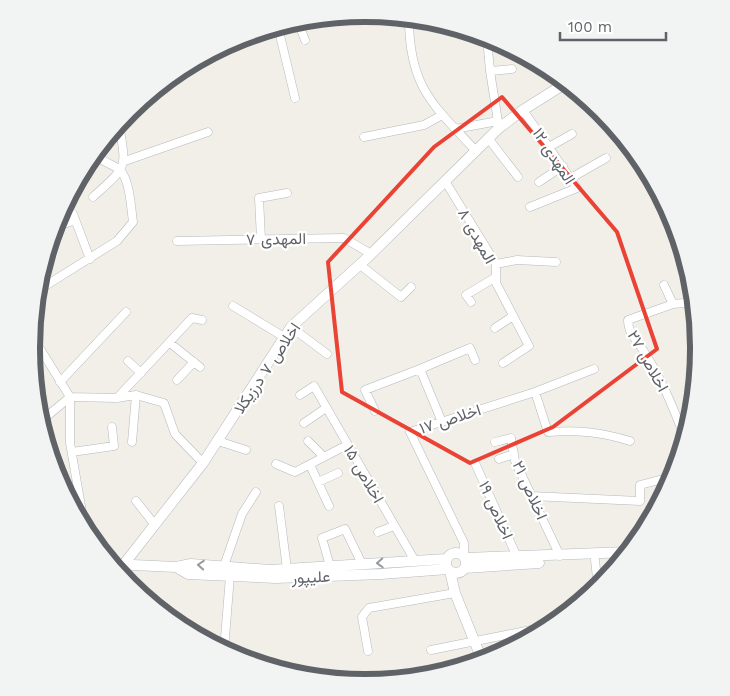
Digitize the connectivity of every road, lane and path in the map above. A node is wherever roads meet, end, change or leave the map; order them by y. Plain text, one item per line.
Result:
1 (409, 25) edge
2 (301, 29) edge
3 (280, 34) edge
4 (305, 40) dead end
5 (489, 46) edge
6 (512, 69) dead end
7 (490, 70) junction
8 (559, 87) edge
9 (294, 98) dead end
10 (523, 110) junction
11 (442, 115) junction
12 (498, 124) junction
13 (456, 129) junction
14 (121, 132) edge
15 (208, 132) dead end
16 (572, 134) dead end
17 (364, 137) dead end
18 (488, 138) junction
19 (549, 146) junction
20 (476, 151) junction
21 (606, 158) dead end
22 (100, 159) edge
23 (124, 161) junction
24 (563, 166) junction
25 (121, 172) junction
26 (518, 177) dead end
27 (571, 178) junction
28 (445, 180) junction
29 (539, 182) dead end
30 (287, 192) dead end
31 (94, 197) dead end
32 (530, 207) dead end
33 (65, 221) edge
34 (262, 239) junction
35 (178, 241) dead end
36 (371, 254) junction
37 (90, 259) junction
38 (556, 262) dead end
39 (359, 264) junction
40 (496, 264) junction
41 (496, 277) junction
42 (664, 285) dead end
43 (46, 286) edge
44 (411, 287) dead end
45 (471, 302) dead end
46 (687, 303) edge
47 (673, 304) junction
48 (233, 306) dead end
49 (126, 312) dead end
50 (513, 316) junction
51 (202, 320) dead end
52 (291, 327) junction
53 (495, 328) dead end
54 (284, 337) junction
55 (170, 343) junction
56 (40, 353) edge
57 (326, 354) dead end
58 (475, 360) dead end
59 (128, 361) dead end
60 (503, 363) dead end
61 (420, 369) junction
62 (594, 369) dead end
63 (141, 373) junction
64 (178, 380) dead end
65 (60, 382) junction
66 (535, 392) junction
67 (136, 395) junction
68 (300, 395) dead end
69 (70, 397) junction
70 (116, 398) junction
71 (326, 408) junction
72 (375, 411) dead end
73 (47, 416) edge
74 (442, 422) junction
75 (304, 423) dead end
76 (680, 426) edge
77 (112, 427) dead end
78 (218, 441) junction
79 (308, 441) dead end
80 (630, 441) dead end
81 (132, 442) dead end
82 (495, 442) dead end
83 (347, 445) junction
84 (246, 450) dead end
85 (72, 452) junction
86 (514, 454) junction
87 (324, 457) junction
88 (499, 459) dead end
89 (203, 463) junction
90 (476, 463) dead end
91 (276, 464) dead end
92 (310, 465) junction
93 (338, 473) dead end
94 (663, 479) dead end
95 (318, 482) junction
96 (73, 491) edge
97 (78, 491) junction
98 (256, 492) dead end
99 (531, 496) junction
100 (136, 501) dead end
101 (80, 506) edge
102 (278, 506) dead end
103 (329, 506) dead end
104 (155, 525) junction
105 (394, 526) junction
106 (378, 532) dead end
107 (618, 553) edge
108 (560, 556) junction
109 (517, 557) junction
110 (595, 560) junction
111 (415, 561) junction
112 (611, 561) edge
113 (124, 564) joint
114 (362, 564) junction
115 (457, 565) junction
116 (224, 566) junction
117 (330, 566) junction
118 (176, 567) junction
119 (287, 569) junction
120 (230, 576) junction
121 (597, 576) edge
122 (455, 593) junction
123 (527, 631) edge
124 (474, 640) junction
125 (225, 642) edge
126 (431, 650) dead end
127 (368, 651) dead end
128 (479, 653) edge

1 - 11 street
2 - 4 street
3 - 9 street
5 - 7 street
6 - 7 street
7 - 12 street
8 - 10 main road, اخلاص ۷ درزیکلا
10 - 12 main road, اخلاص ۷ درزیکلا
10 - 19 street, المهدی ۱۲
11 - 13 street
11 - 17 street
12 - 13 street
12 - 18 main road, اخلاص ۷ درزیکلا
13 - 20 street
14 - 23 street
15 - 23 street
16 - 19 street
18 - 20 main road, اخلاص ۷ درزیکلا
18 - 26 street
19 - 24 street, المهدی ۱۲
20 - 28 main road, اخلاص ۷ درزیکلا
21 - 27 street
22 - 25 street
23 - 25 street
24 - 27 street, المهدی ۱۲
24 - 29 street
25 - 31 street
25 - 37 street
27 - 32 street, المهدی ۱۲
28 - 36 main road, اخلاص ۷ درزیکلا
28 - 40 street, المهدی ۸
30 - 34 street
33 - 37 street
34 - 35 street, المهدی ۷
34 - 36 street, المهدی ۷
36 - 39 main road, اخلاص ۷ درزیکلا
37 - 43 street
38 - 40 street
39 - 44 street
39 - 52 main road, اخلاص ۷ درزیکلا
40 - 41 street, المهدی ۸
41 - 45 street
41 - 50 street, المهدی ۸
42 - 47 street
46 - 47 street, اخلاص ۲۷
47 - 76 street, اخلاص ۲۷
48 - 54 street
49 - 65 street
50 - 53 street
50 - 60 street, المهدی ۸
51 - 55 street
52 - 54 main road, اخلاص ۷ درزیکلا
52 - 57 street
54 - 78 main road, اخلاص ۷ درزیکلا
55 - 63 street
55 - 64 street
56 - 65 street
58 - 61 street
59 - 63 street
61 - 72 street
61 - 74 street
62 - 66 street, اخلاص ۱۷
63 - 70 street
65 - 69 street
66 - 74 street, اخلاص ۱۷
66 - 80 street
67 - 70 street
67 - 81 street
67 - 89 street
68 - 71 street, اخلاص ۱۵
69 - 70 street
69 - 73 street
69 - 85 street
71 - 75 street
71 - 83 street, اخلاص ۱۵
74 - 115 street, اخلاص ۱۷
77 - 85 street
78 - 84 street
78 - 89 main road, اخلاص ۷ درزیکلا
79 - 87 street
82 - 86 street, اخلاص ۲۱
83 - 87 street
83 - 105 street, اخلاص ۱۵
85 - 97 street
86 - 88 street
86 - 99 street, اخلاص ۲۱
87 - 92 street
89 - 104 main road, اخلاص ۷ درزیکلا
90 - 109 street, اخلاص ۱۹
91 - 92 street
92 - 95 street
93 - 95 street
94 - 99 street
95 - 103 street
96 - 97 street
97 - 101 street
98 - 116 street
99 - 108 street, اخلاص ۲۱
100 - 104 street
102 - 119 street
104 - 113 main road, اخلاص ۷ درزیکلا
105 - 106 street
105 - 111 street, اخلاص ۱۵
107 - 108 main road, علیپور
108 - 109 main road, علیپور
109 - 115 main road, علیپور
110 - 112 main road, علیپور
110 - 115 main road, علیپور
110 - 121 street
111 -> 114 main road, علیپور
111 - 115 main road, علیپور
113 - 118 main road, علیپور
114 - 117 main road, علیپور
114 - 117 street
115 - 120 main road, علیپور
115 - 122 main road
116 -> 118 main road, علیپور
116 - 119 main road, علیپور
117 - 119 main road, علیپور
118 - 120 main road, علیپور
120 - 125 street
122 - 124 main road
122 - 127 street
123 - 124 street
124 - 126 street
124 - 128 main road

